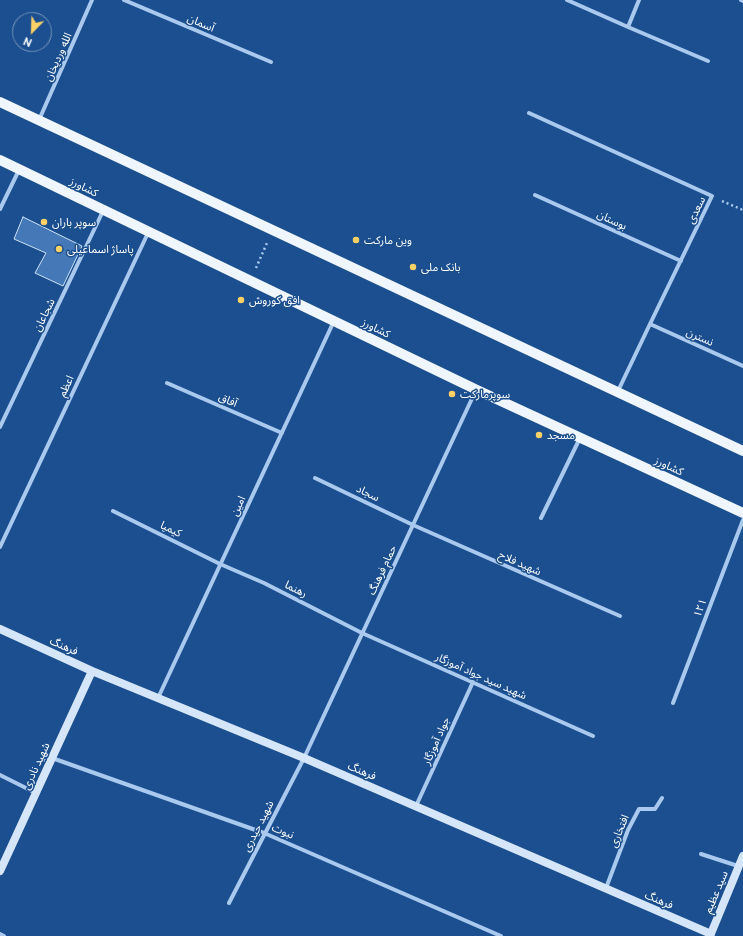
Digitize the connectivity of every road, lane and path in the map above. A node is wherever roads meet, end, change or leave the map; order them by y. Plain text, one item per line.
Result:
1 (92, 0) edge
2 (124, 0) edge
3 (567, 0) edge
4 (640, 0) edge
5 (628, 27) junction
6 (708, 60) dead end
7 (271, 62) dead end
8 (0, 102) edge
9 (529, 113) dead end
10 (39, 120) junction
11 (0, 160) edge
12 (19, 170) junction
13 (536, 195) dead end
14 (712, 196) junction
15 (0, 210) edge
16 (104, 210) junction
17 (743, 210) edge
18 (273, 230) junction
19 (149, 232) junction
20 (681, 261) junction
21 (250, 281) junction
22 (334, 321) junction
23 (650, 324) junction
24 (743, 366) edge
25 (167, 383) dead end
26 (477, 390) junction
27 (618, 392) junction
28 (0, 427) edge
29 (282, 433) junction
30 (580, 438) junction
31 (743, 451) edge
32 (315, 478) dead end
33 (113, 511) dead end
34 (743, 514) edge
35 (541, 518) dead end
36 (743, 520) edge
37 (413, 525) junction
38 (0, 547) edge
39 (220, 564) junction
40 (620, 616) dead end
41 (0, 629) edge
42 (362, 633) junction
43 (92, 670) junction
44 (473, 682) junction
45 (158, 698) junction
46 (673, 703) dead end
47 (593, 736) dead end
48 (52, 758) junction
49 (304, 758) junction
50 (0, 775) edge
51 (36, 793) junction
52 (662, 798) dead end
53 (416, 807) junction
54 (264, 833) junction
55 (701, 854) dead end
56 (743, 856) edge
57 (739, 867) junction
58 (0, 871) edge
59 (605, 889) junction
60 (229, 902) dead end
61 (0, 934) edge
62 (712, 935) edge
63 (4, 936) edge
64 (501, 936) edge

1 - 10 street, الله وردیخان
2 - 7 street, آسمان
3 - 5 street
4 - 5 street
5 - 6 street
8 - 10 main road
9 - 14 street, سعدی
10 - 18 main road
11 - 12 main road, کشاورز
12 - 15 street
12 - 16 main road, کشاورز
13 - 20 street, بوستان
14 - 17 path
14 - 20 street, سعدی
16 - 19 main road, کشاورز
16 - 28 street, شجاعان
18 - 21 path
18 - 27 main road
19 - 21 main road, کشاورز
19 - 38 street, اعظم
20 - 23 street, سعدی
21 - 22 main road, کشاورز
22 - 26 main road, کشاورز
22 - 29 street, امین
23 - 24 street, نسترن
23 - 27 street, سعدی
25 - 29 street, آفاق
26 - 30 main road, کشاورز
26 - 37 street, حمام فرهنگ
27 - 31 main road
29 - 39 street, امین
30 - 34 main road, کشاورز
30 - 35 street
32 - 37 street, سجاد
33 - 39 street, کیمیا
36 - 46 street, ۱۲۱
37 - 40 street, شهید فلاح
37 - 42 street, حمام فرهنگ
39 - 42 street, رهنما
39 - 45 street, امین
41 - 43 street, فرهنگ
42 - 44 street, شهید سید جواد آموزگار
42 - 49 street, حمام فرهنگ
43 - 45 street, فرهنگ
43 - 48 street, شهید نادری
44 - 47 street, شهید سید جواد آموزگار
44 - 53 street, جواد آموزگار
45 - 49 street, فرهنگ
48 - 51 street, شهید نادری
48 - 54 street, نبوت
49 - 53 street, فرهنگ
49 - 54 street, شهید حیدری
50 - 51 street
51 - 58 street, شهید نادری
52 - 59 street, افتخاری
53 - 59 street, فرهنگ
54 - 60 street, شهید حیدری
54 - 64 street, نبوت
55 - 57 street
56 - 57 street, سید عظیم
57 - 62 street, سید عظیم
59 - 62 street, فرهنگ
61 - 63 street

